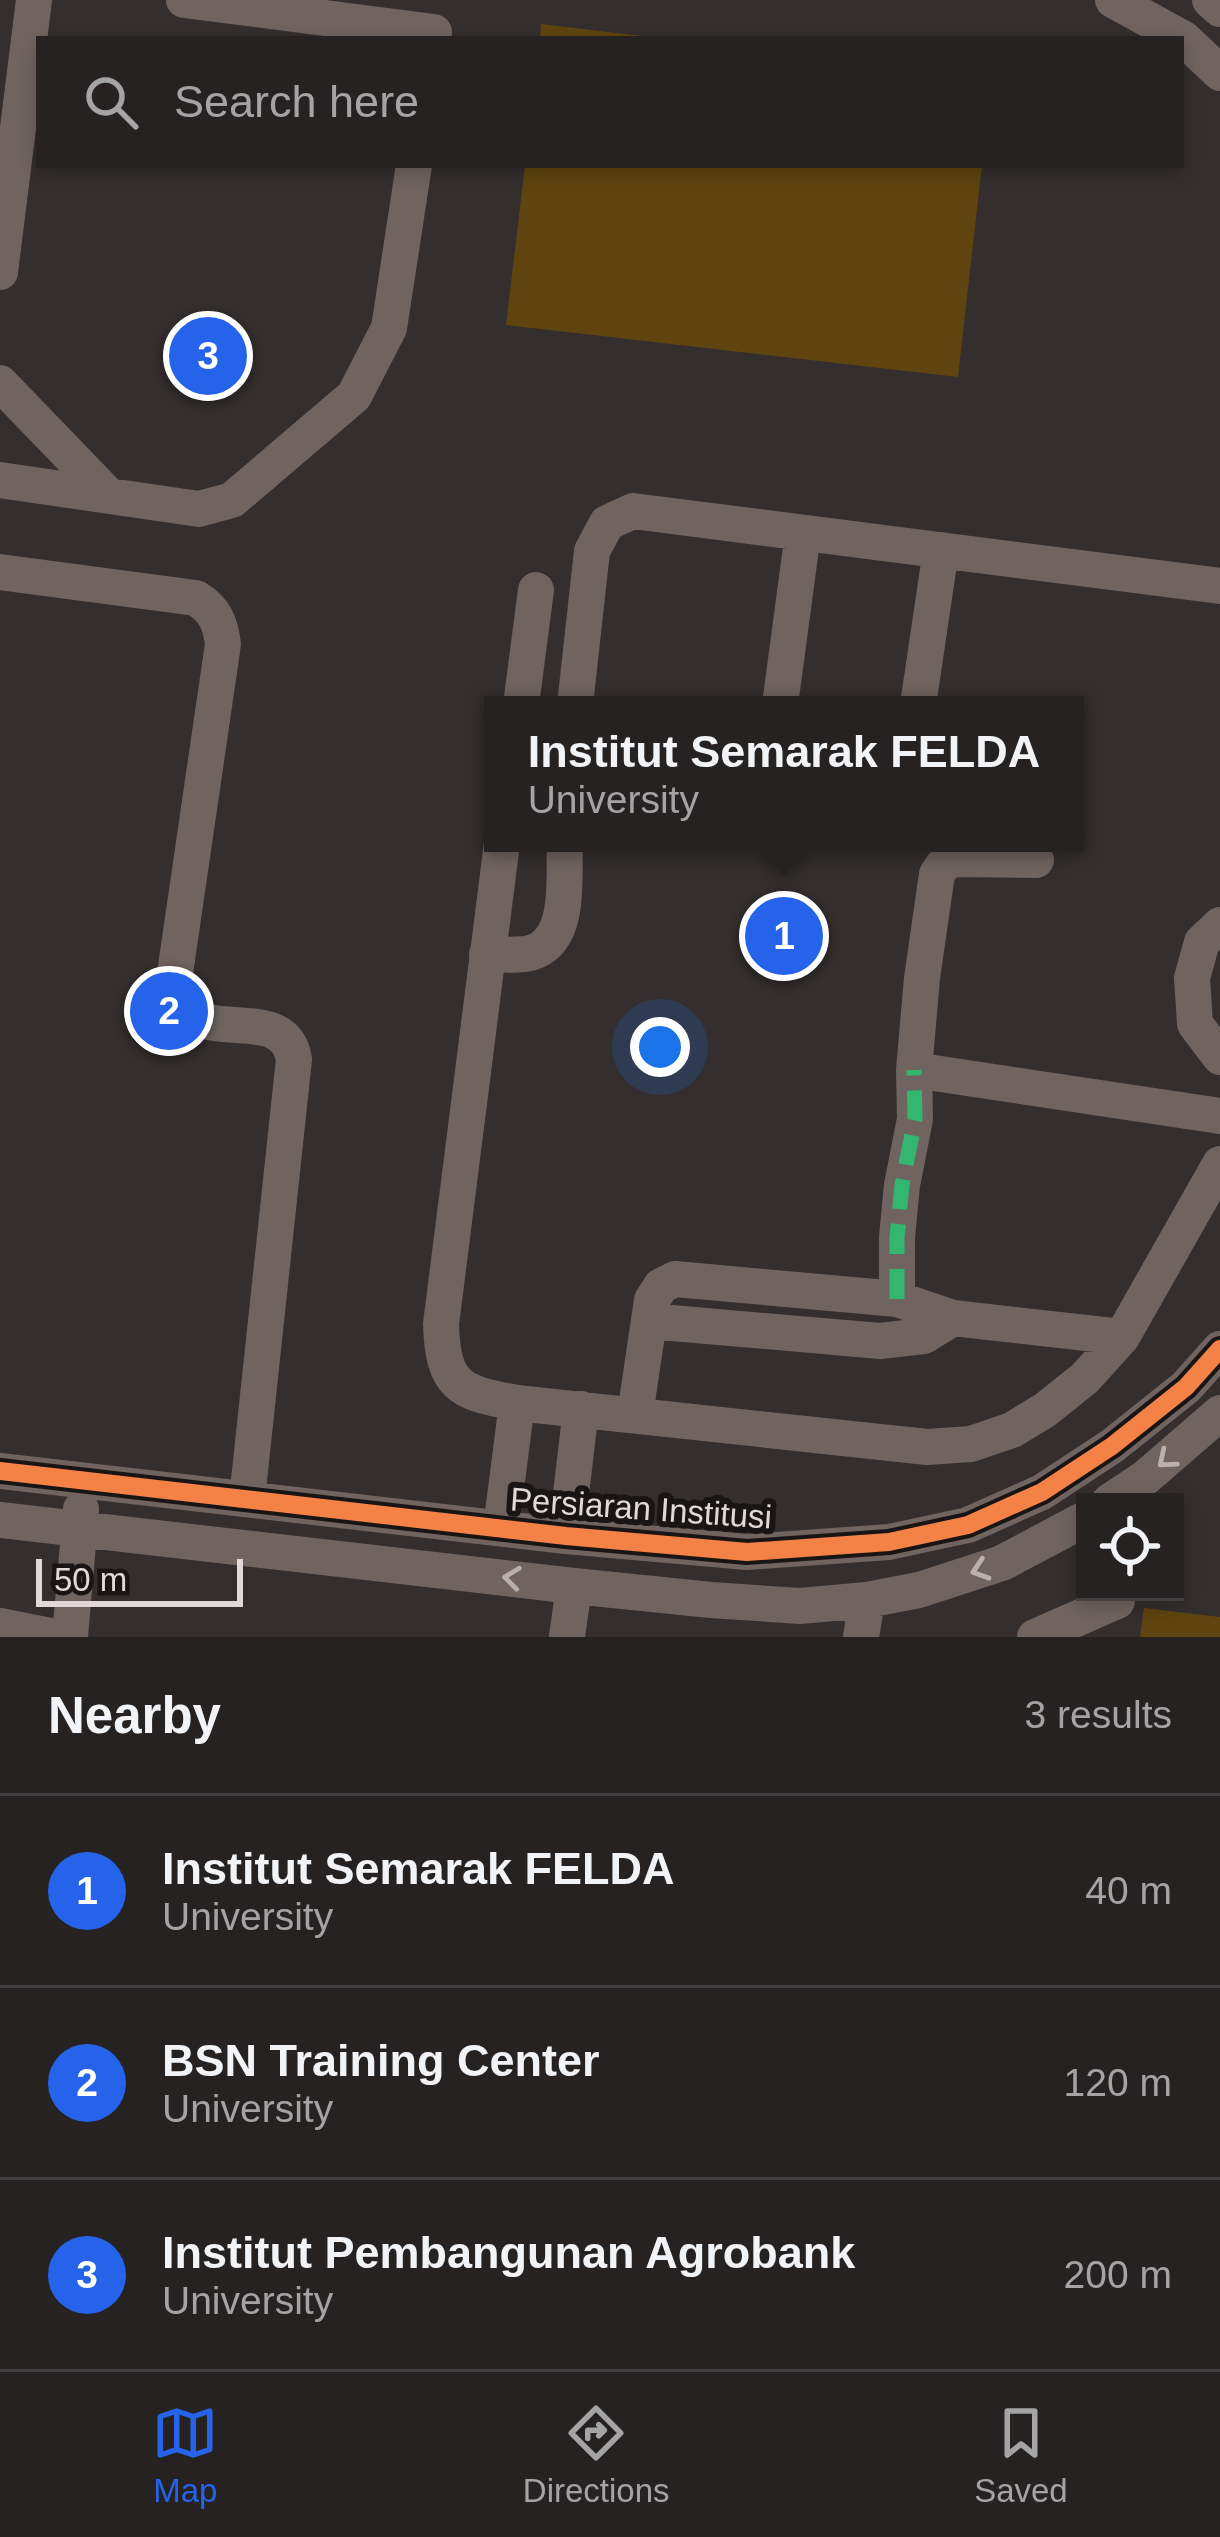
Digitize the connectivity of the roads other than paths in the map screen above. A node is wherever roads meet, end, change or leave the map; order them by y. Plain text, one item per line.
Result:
1 (34, 0) edge
2 (184, 0) edge
3 (1113, 0) edge
4 (1210, 0) edge
5 (1220, 9) edge
6 (435, 24) edge
7 (1180, 36) edge
8 (1184, 38) edge
9 (1220, 73) edge
10 (414, 168) edge
11 (0, 272) edge
12 (0, 383) edge
13 (0, 480) edge
14 (109, 496) junction
15 (803, 533) junction
16 (941, 550) junction
17 (0, 572) edge
18 (1220, 586) edge
19 (536, 590) dead end
20 (522, 696) edge
21 (576, 696) edge
22 (781, 696) edge
23 (919, 696) edge
24 (501, 852) edge
25 (565, 852) edge
26 (1036, 860) dead end
27 (1220, 925) edge
28 (488, 954) junction
29 (1220, 1057) edge
30 (914, 1070) junction
31 (1220, 1116) edge
32 (1220, 1164) edge
33 (897, 1298) junction
34 (953, 1318) junction
35 (649, 1321) junction
36 (1122, 1337) junction
37 (1220, 1348) edge
38 (517, 1403) junction
39 (581, 1409) junction
40 (1220, 1413) edge
41 (635, 1414) junction
42 (0, 1472) edge
43 (85, 1482) junction
44 (1122, 1493) edge
45 (247, 1499) junction
46 (0, 1520) edge
47 (1076, 1524) edge
48 (78, 1528) junction
49 (501, 1528) junction
50 (566, 1536) junction
51 (574, 1586) junction
52 (867, 1600) junction
53 (1117, 1601) dead end
54 (798, 1622) edge
55 (0, 1626) edge
56 (55, 1637) edge
57 (70, 1637) edge
58 (567, 1637) edge
59 (861, 1637) edge
60 (1035, 1637) edge

1 - 11 street
2 - 6 street
3 - 7 street
4 - 5 street
8 - 9 street
10 - 14 street
12 - 14 street
13 - 14 street
15 - 16 street
15 - 21 street
15 - 22 street
16 - 18 street
16 - 23 street
17 - 45 street
19 - 20 street
24 - 28 street
25 - 28 street
26 - 30 street
27 - 29 street
28 - 38 street
30 - 31 street
30 - 33 street
32 - 36 street
33 - 34 street
33 - 35 street
34 - 35 street
34 - 36 street
35 - 41 street
36 - 41 street
37 - 50 street, Persiaran Institusi
38 - 39 street
38 - 49 street
39 - 41 street
39 - 50 street
40 -> 44 street
42 - 43 street, Persiaran Institusi
43 - 45 street, Persiaran Institusi
43 - 48 street
45 - 49 street, Persiaran Institusi
46 - 48 street
47 -> 52 street
51 -> 48 street
48 - 57 street
49 - 50 street, Persiaran Institusi
51 - 54 street
51 - 58 street
52 - 54 street
52 - 59 street
53 - 60 street
55 - 56 street

